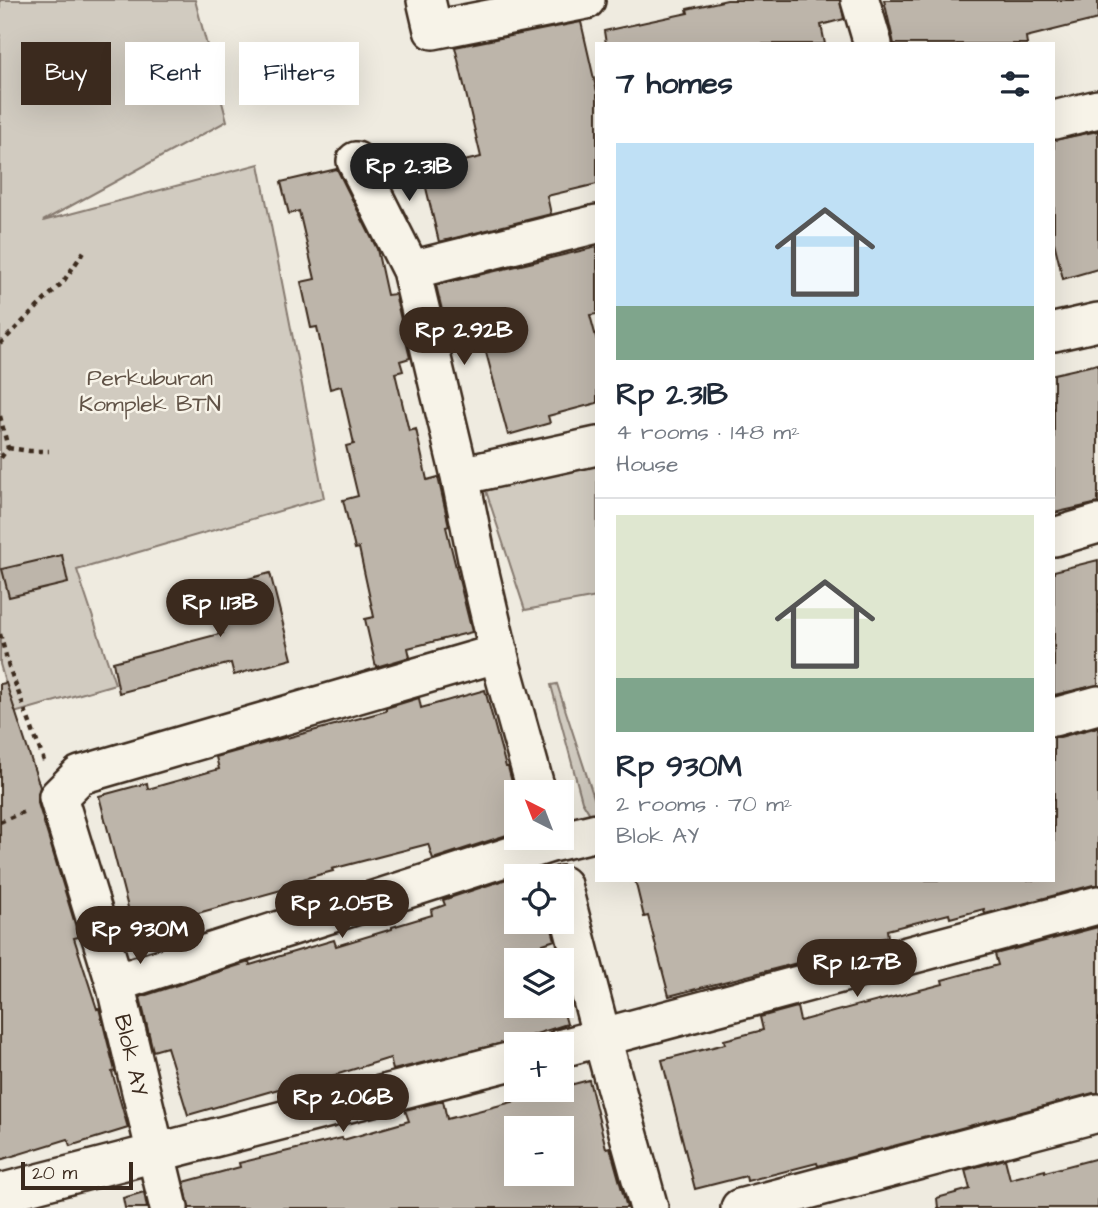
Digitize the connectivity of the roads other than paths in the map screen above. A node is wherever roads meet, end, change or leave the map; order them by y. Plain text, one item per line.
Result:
1 (426, 0) edge
2 (586, 0) edge
3 (860, 0) edge
4 (872, 42) edge
5 (1098, 109) edge
6 (1055, 120) edge
7 (356, 160) dead end
8 (595, 224) edge
9 (411, 270) junction
10 (1098, 322) edge
11 (1055, 332) edge
12 (595, 446) edge
13 (460, 476) junction
14 (1098, 524) edge
15 (1055, 537) edge
16 (499, 653) junction
17 (1098, 705) edge
18 (1055, 717) edge
19 (533, 780) edge
20 (595, 833) edge
21 (553, 853) edge
22 (1098, 905) edge
23 (574, 932) edge
24 (115, 983) junction
25 (601, 1038) junction
26 (574, 1045) edge
27 (504, 1063) edge
28 (1098, 1113) edge
29 (156, 1153) junction
30 (0, 1193) edge
31 (169, 1208) edge
32 (649, 1208) edge
33 (740, 1208) edge

1 - 2 street
3 - 4 street
5 - 6 street
7 - 9 street
8 - 9 street
9 - 13 street
10 - 11 street
12 - 13 street
13 - 16 street
14 - 15 street
16 - 19 street
16 - 24 street, Blok AY
17 - 18 street
20 - 21 street
21 - 24 street
22 - 25 street
23 - 25 street
24 - 29 street, Blok AY
25 - 26 street
25 - 32 street
27 - 29 street
28 - 33 street
29 - 30 street
29 - 31 street, Blok AY

